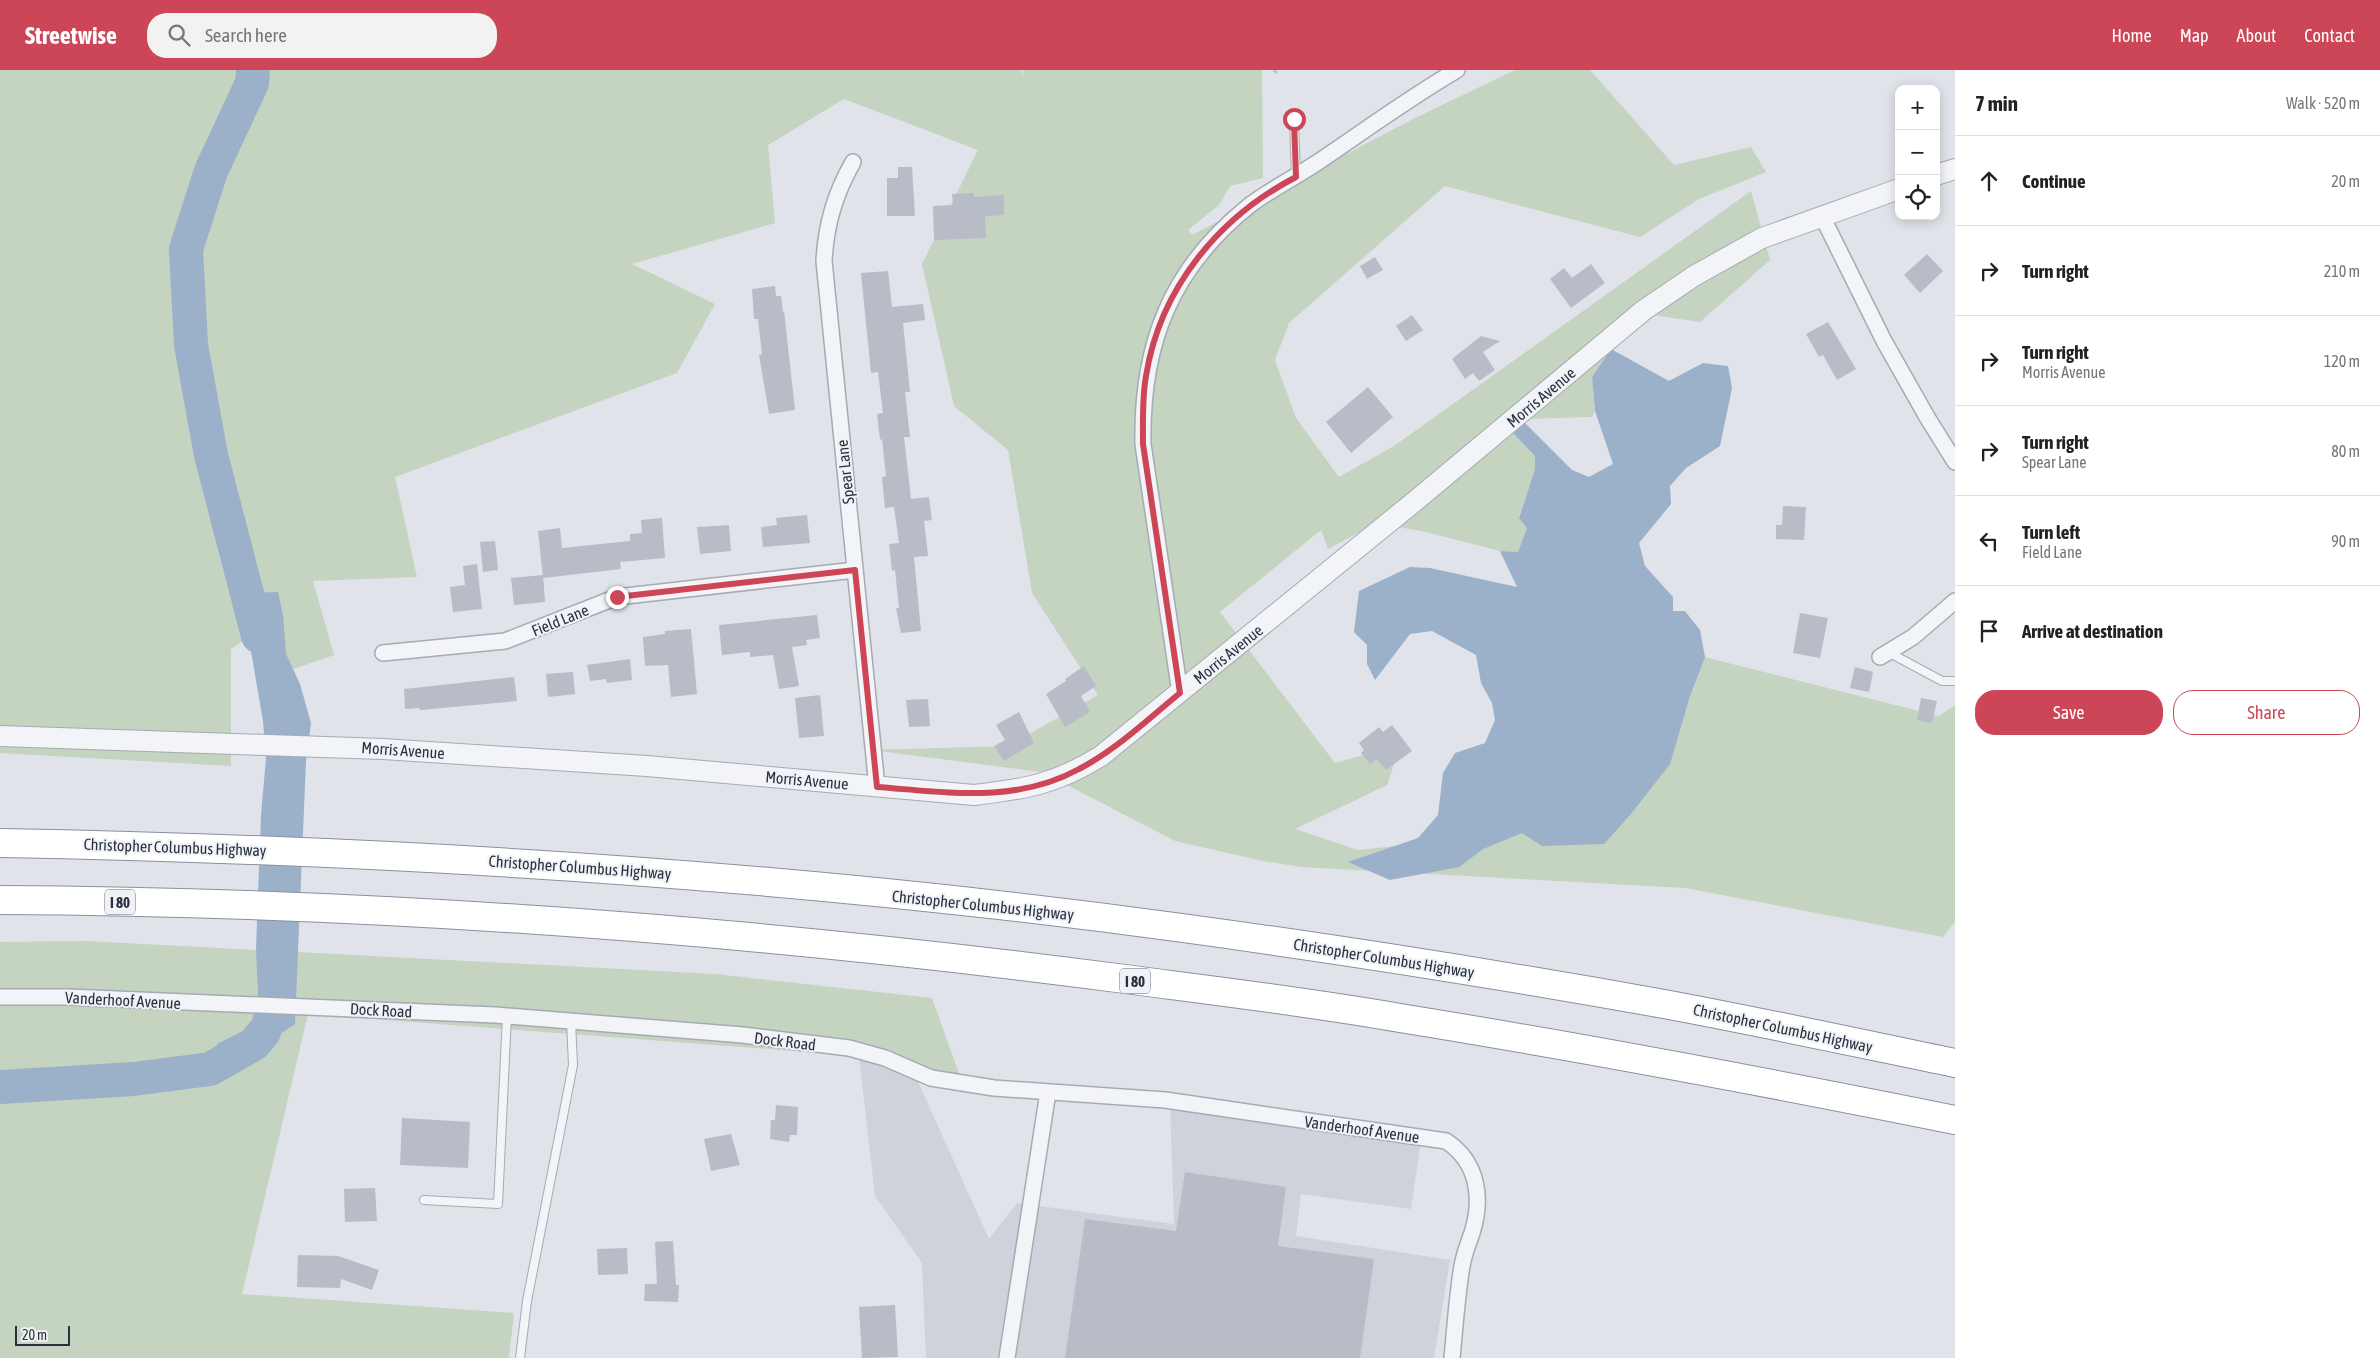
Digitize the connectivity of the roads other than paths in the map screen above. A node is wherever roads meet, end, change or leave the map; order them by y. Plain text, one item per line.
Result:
1 (1457, 70) edge
2 (1294, 119) dead end
3 (853, 162) dead end
4 (1955, 169) edge
5 (1940, 174) edge
6 (1296, 177) junction
7 (1895, 190) edge
8 (1822, 216) junction
9 (1955, 462) edge
10 (855, 570) junction
11 (1955, 601) edge
12 (383, 653) dead end
13 (1884, 655) joint
14 (1955, 681) edge
15 (1180, 693) junction
16 (0, 736) edge
17 (877, 787) junction
18 (0, 843) edge
19 (0, 900) edge
20 (0, 996) edge
21 (246, 1006) joint
22 (506, 1016) junction
23 (571, 1021) junction
24 (1955, 1063) edge
25 (1048, 1092) junction
26 (1955, 1120) edge
27 (424, 1200) dead end
28 (520, 1358) edge
29 (1007, 1358) edge
30 (1452, 1358) edge

1 - 6 street
2 - 6 lane
3 - 10 street, Spear Lane
4 - 5 street
6 - 15 street
7 - 8 street, Morris Avenue
8 - 9 street
8 - 15 street, Morris Avenue
10 - 12 street, Field Lane
10 - 17 street, Spear Lane
11 - 13 street
13 - 14 lane
15 - 17 street, Morris Avenue
16 - 17 street, Morris Avenue
18 - 24 highway, Christopher Columbus Highway
19 - 26 highway, I 80
20 - 21 street, Vanderhoof Avenue
21 - 22 street, Dock Road
22 - 23 street, Dock Road
22 - 27 lane
23 - 25 street, Dock Road
23 - 28 lane
25 - 29 street
25 - 30 street, Vanderhoof Avenue

